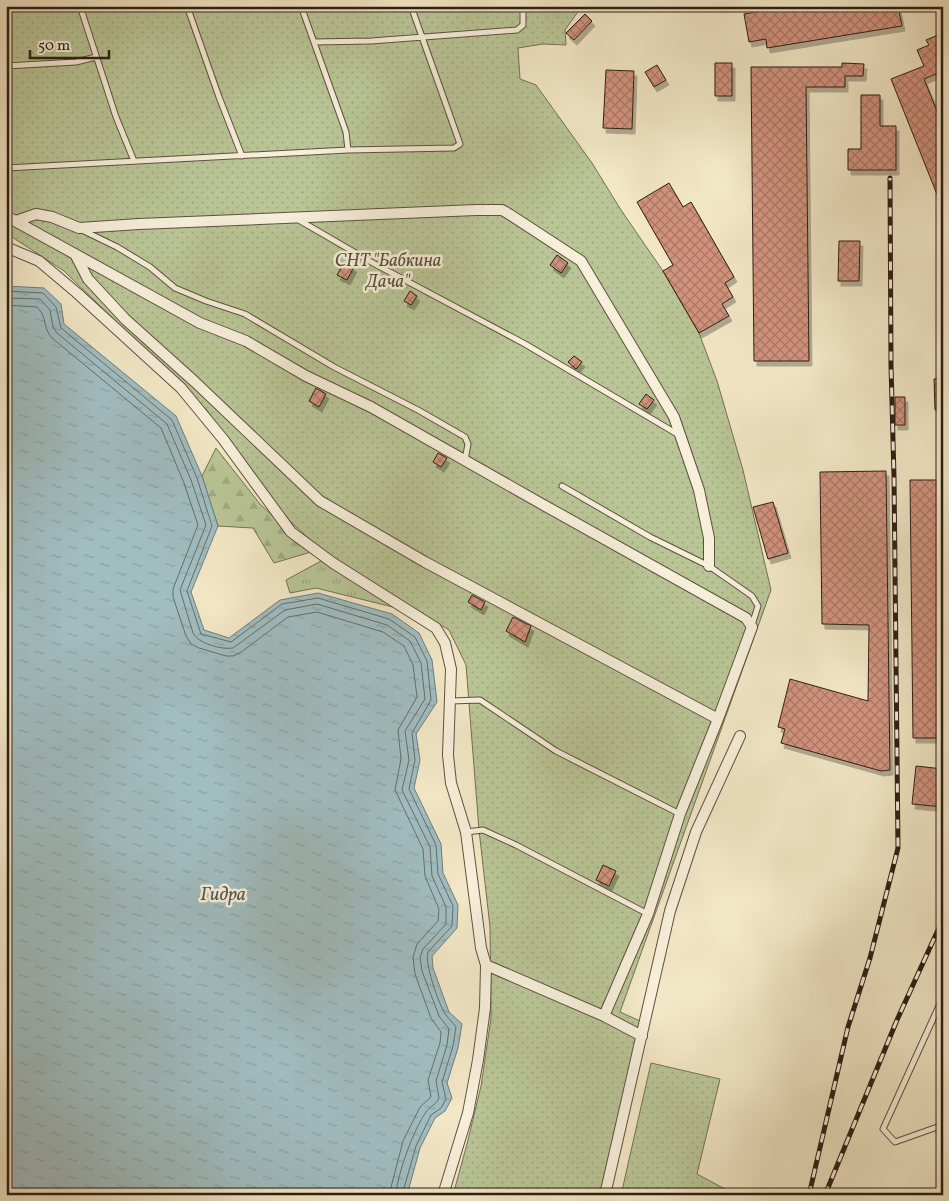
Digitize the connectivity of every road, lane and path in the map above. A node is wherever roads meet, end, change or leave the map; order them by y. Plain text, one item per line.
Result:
1 (80, 6) edge
2 (187, 6) edge
3 (301, 6) edge
4 (411, 6) edge
5 (521, 6) edge
6 (422, 37) junction
7 (314, 42) junction
8 (96, 57) junction
9 (6, 66) edge
10 (348, 150) junction
11 (242, 156) junction
12 (134, 161) junction
13 (6, 168) edge
14 (6, 216) edge
15 (294, 218) junction
16 (16, 221) junction
17 (79, 228) junction
18 (6, 248) edge
19 (75, 254) junction
20 (680, 436) junction
21 (465, 460) junction
22 (562, 486) dead end
23 (709, 566) junction
24 (752, 627) junction
25 (450, 701) junction
26 (718, 719) junction
27 (740, 736) dead end
28 (680, 814) junction
29 (466, 832) junction
30 (648, 914) junction
31 (486, 965) junction
32 (943, 997) edge
33 (604, 1016) junction
34 (642, 1036) junction
35 (943, 1125) edge
36 (443, 1195) edge
37 (606, 1195) edge

1 - 8 lane
2 - 11 lane
3 - 7 lane
4 - 6 lane
5 - 6 lane
6 - 7 lane
6 - 10 lane
7 - 10 lane
8 - 9 lane
8 - 12 lane
10 - 11 lane
11 - 12 lane
12 - 13 lane
14 - 16 street
15 - 17 street
15 - 20 lane
15 - 20 street
16 - 17 street
16 - 19 street
17 - 21 lane
18 - 25 street
19 - 21 street
19 - 26 street
20 - 23 street
21 - 24 street
22 - 23 lane
23 - 24 lane
24 - 26 street
25 - 28 lane
25 - 29 street
26 - 28 street
27 - 34 street
28 - 30 street
29 - 30 lane
29 - 31 street
30 - 33 street
31 - 33 street
31 - 36 street
32 - 35 lane
33 - 34 street
34 - 37 street

